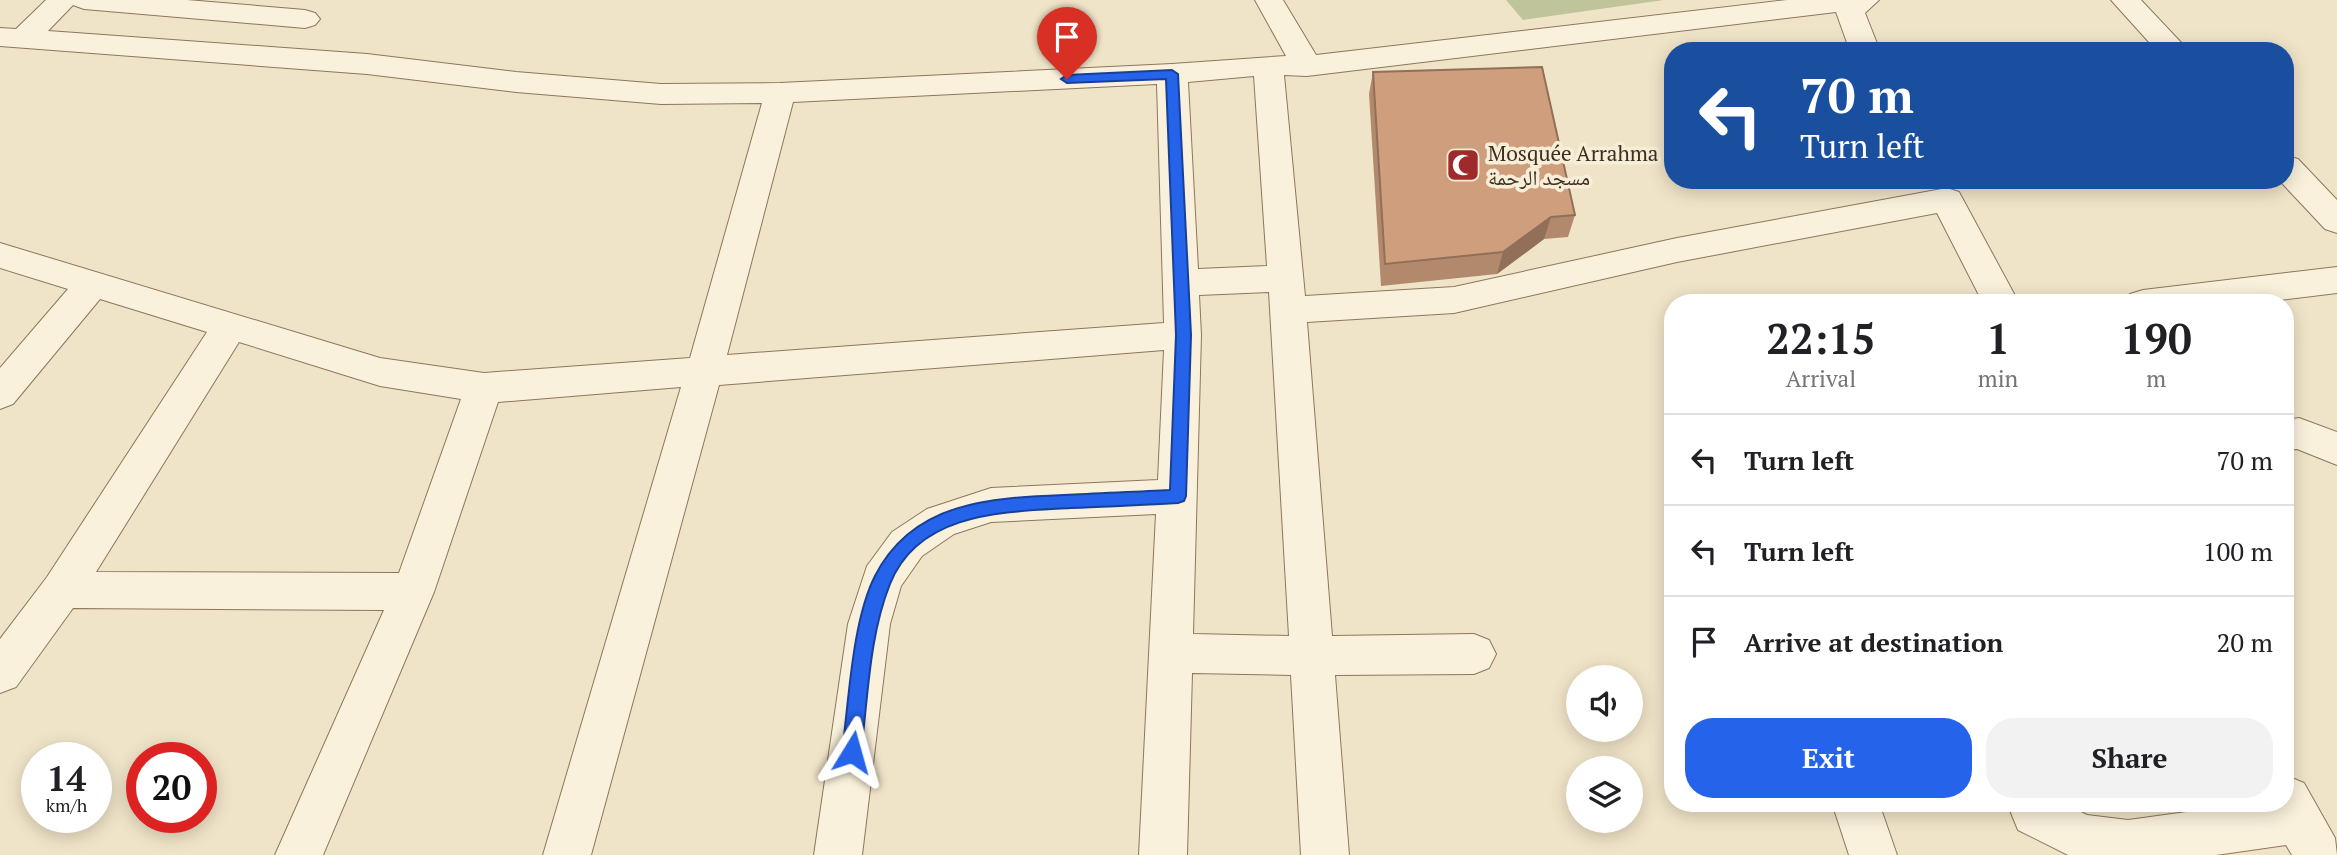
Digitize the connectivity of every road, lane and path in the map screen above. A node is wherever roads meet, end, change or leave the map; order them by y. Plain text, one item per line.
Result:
1 (62, 0) edge
2 (84, 0) edge
3 (1269, 0) edge
4 (1863, 0) edge
5 (2125, 0) edge
6 (313, 10) edge
7 (12, 38) edge
8 (1860, 42) edge
9 (2165, 42) edge
10 (275, 57) junction
11 (1268, 65) junction
12 (1307, 66) junction
13 (1172, 74) junction
14 (780, 93) junction
15 (2294, 176) edge
16 (1942, 190) edge
17 (2337, 222) edge
18 (0, 255) edge
19 (2337, 280) edge
20 (93, 282) junction
21 (1181, 283) junction
22 (1287, 294) junction
23 (1996, 294) edge
24 (2219, 294) edge
25 (229, 328) junction
26 (1183, 335) junction
27 (704, 373) junction
28 (484, 388) junction
29 (0, 394) edge
30 (2294, 434) edge
31 (2337, 450) edge
32 (1178, 496) junction
33 (62, 590) junction
34 (413, 592) junction
35 (1171, 653) junction
36 (1474, 654) dead end
37 (1311, 656) junction
38 (0, 673) edge
39 (1858, 812) edge
40 (2034, 812) edge
41 (2301, 824) edge
42 (299, 855) edge
43 (567, 855) edge
44 (838, 855) edge
45 (1163, 855) edge
46 (1325, 855) edge
47 (1873, 855) edge

1 - 7 street
2 - 6 street
3 - 12 street
4 - 8 street
4 - 12 street
5 - 9 street
6 - 10 street
7 - 10 street
10 - 14 street
11 - 12 street
11 - 13 street
11 - 22 street
13 - 14 street
13 - 21 street
14 - 27 street
15 - 17 street
16 - 22 street
16 - 23 street
18 - 20 street
19 - 24 street
20 - 25 street
20 - 29 street
21 - 22 street
21 - 26 street
22 - 37 street
25 - 28 street
25 - 33 street
26 - 27 street
26 - 32 street
27 - 28 street
27 - 43 street
28 - 34 street
30 - 31 street
32 - 35 street
32 - 44 street
33 - 34 street
33 - 38 street
34 - 42 street
35 - 37 street
35 - 45 street
36 - 37 street
37 - 46 street
39 - 47 street
40 - 41 street

